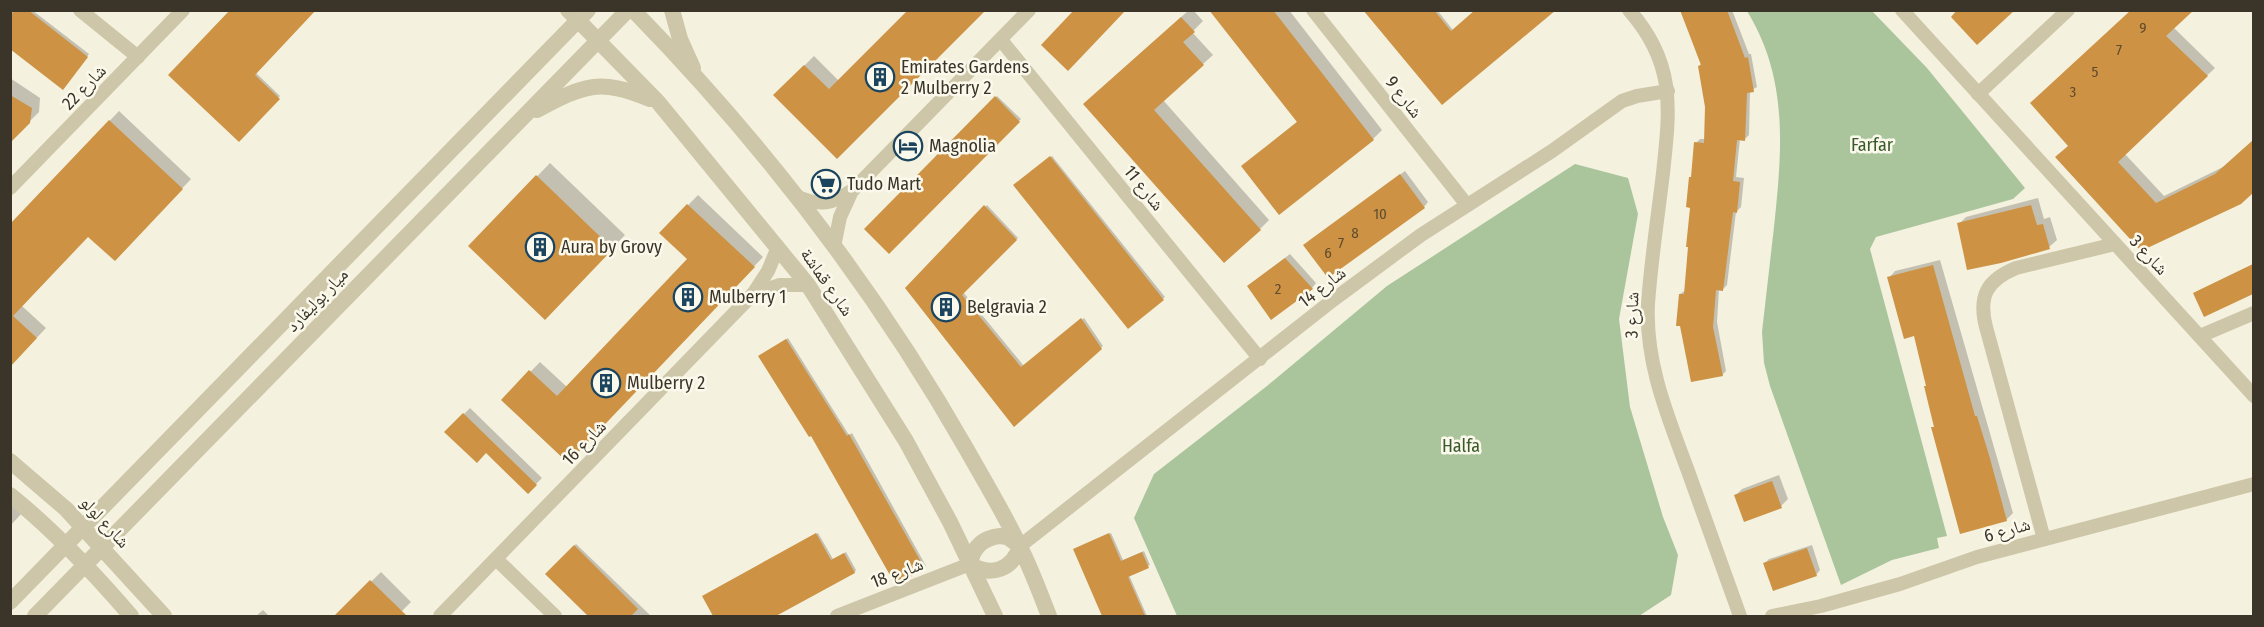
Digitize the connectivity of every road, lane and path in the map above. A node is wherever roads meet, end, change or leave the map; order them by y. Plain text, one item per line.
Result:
1 (80, 10) edge
2 (183, 10) edge
3 (628, 10) edge
4 (633, 10) edge
5 (672, 10) edge
6 (1029, 10) edge
7 (1313, 10) edge
8 (1629, 10) edge
9 (1902, 10) edge
10 (2068, 10) edge
11 (578, 14) edge
12 (1001, 40) junction
13 (598, 41) junction
14 (138, 57) junction
15 (701, 85) junction
16 (1668, 91) junction
17 (1978, 94) junction
18 (658, 102) junction
19 (523, 117) junction
20 (10, 188) edge
21 (854, 189) junction
22 (794, 195) junction
23 (1467, 205) junction
24 (2115, 244) junction
25 (778, 246) junction
26 (834, 247) junction
27 (808, 285) junction
28 (753, 294) junction
29 (2253, 313) edge
30 (2200, 336) junction
31 (1260, 359) junction
32 (2253, 396) edge
33 (10, 461) edge
34 (2253, 484) edge
35 (10, 495) edge
36 (83, 527) junction
37 (2044, 538) junction
38 (66, 546) junction
39 (1020, 546) junction
40 (102, 548) junction
41 (496, 559) junction
42 (970, 564) junction
43 (85, 565) junction
44 (10, 602) edge
45 (35, 616) edge
46 (131, 616) edge
47 (164, 616) edge
48 (440, 616) edge
49 (555, 616) edge
50 (837, 616) edge
51 (995, 616) edge
52 (1049, 616) edge
53 (1740, 616) edge
54 (1772, 616) edge

1 - 14 street
2 - 14 street, شارع 22
3 - 13 street, ميار بوليفارد
4 - 15 street, شارع قماشة
5 - 15 street
6 - 12 street
7 - 23 street, شارع 9
8 - 16 street, شارع 3
9 - 17 street, شارع 3
10 - 17 street
11 - 13 street, شارع قماشة
11 - 36 street, ميار بوليفارد
12 - 21 street
12 - 31 street, شارع 11
13 - 18 street, شارع قماشة
13 - 19 street, ميار بوليفارد
14 - 20 street, شارع 22
15 - 22 street, شارع قماشة
16 - 23 street, شارع 14
16 - 53 street, شارع 3
17 - 24 street, شارع 3
18 - 19 street
18 - 25 street, شارع قماشة
19 - 40 street, ميار بوليفارد
21 - 22 street
21 - 26 street
22 - 26 street, شارع قماشة
23 - 31 street, شارع 14
24 - 30 street, شارع 3
24 - 37 street
25 - 27 street, شارع قماشة
25 - 28 street, شارع 16
26 - 39 street, شارع قماشة
27 - 28 street, شارع 16
27 - 42 street, شارع قماشة
28 - 41 street, شارع 16
29 - 30 street
30 - 32 street, شارع 3
31 - 39 street, شارع 14
33 - 36 street, شارع لولو
34 - 37 street, شارع 6
35 - 38 street
36 - 38 street, ميار بوليفارد
36 - 40 street, شارع لولو
37 - 54 street, شارع 6
38 - 43 street
38 - 44 street, ميار بوليفارد
39 - 42 street
39 - 42 street
39 - 52 street, شارع قماشة
40 - 43 street, ميار بوليفارد
40 - 47 street, شارع لولو
41 - 48 street, شارع 16
41 - 49 street
42 - 50 street, شارع 18
42 - 51 street, شارع قماشة
43 - 45 street, ميار بوليفارد
43 - 46 street

